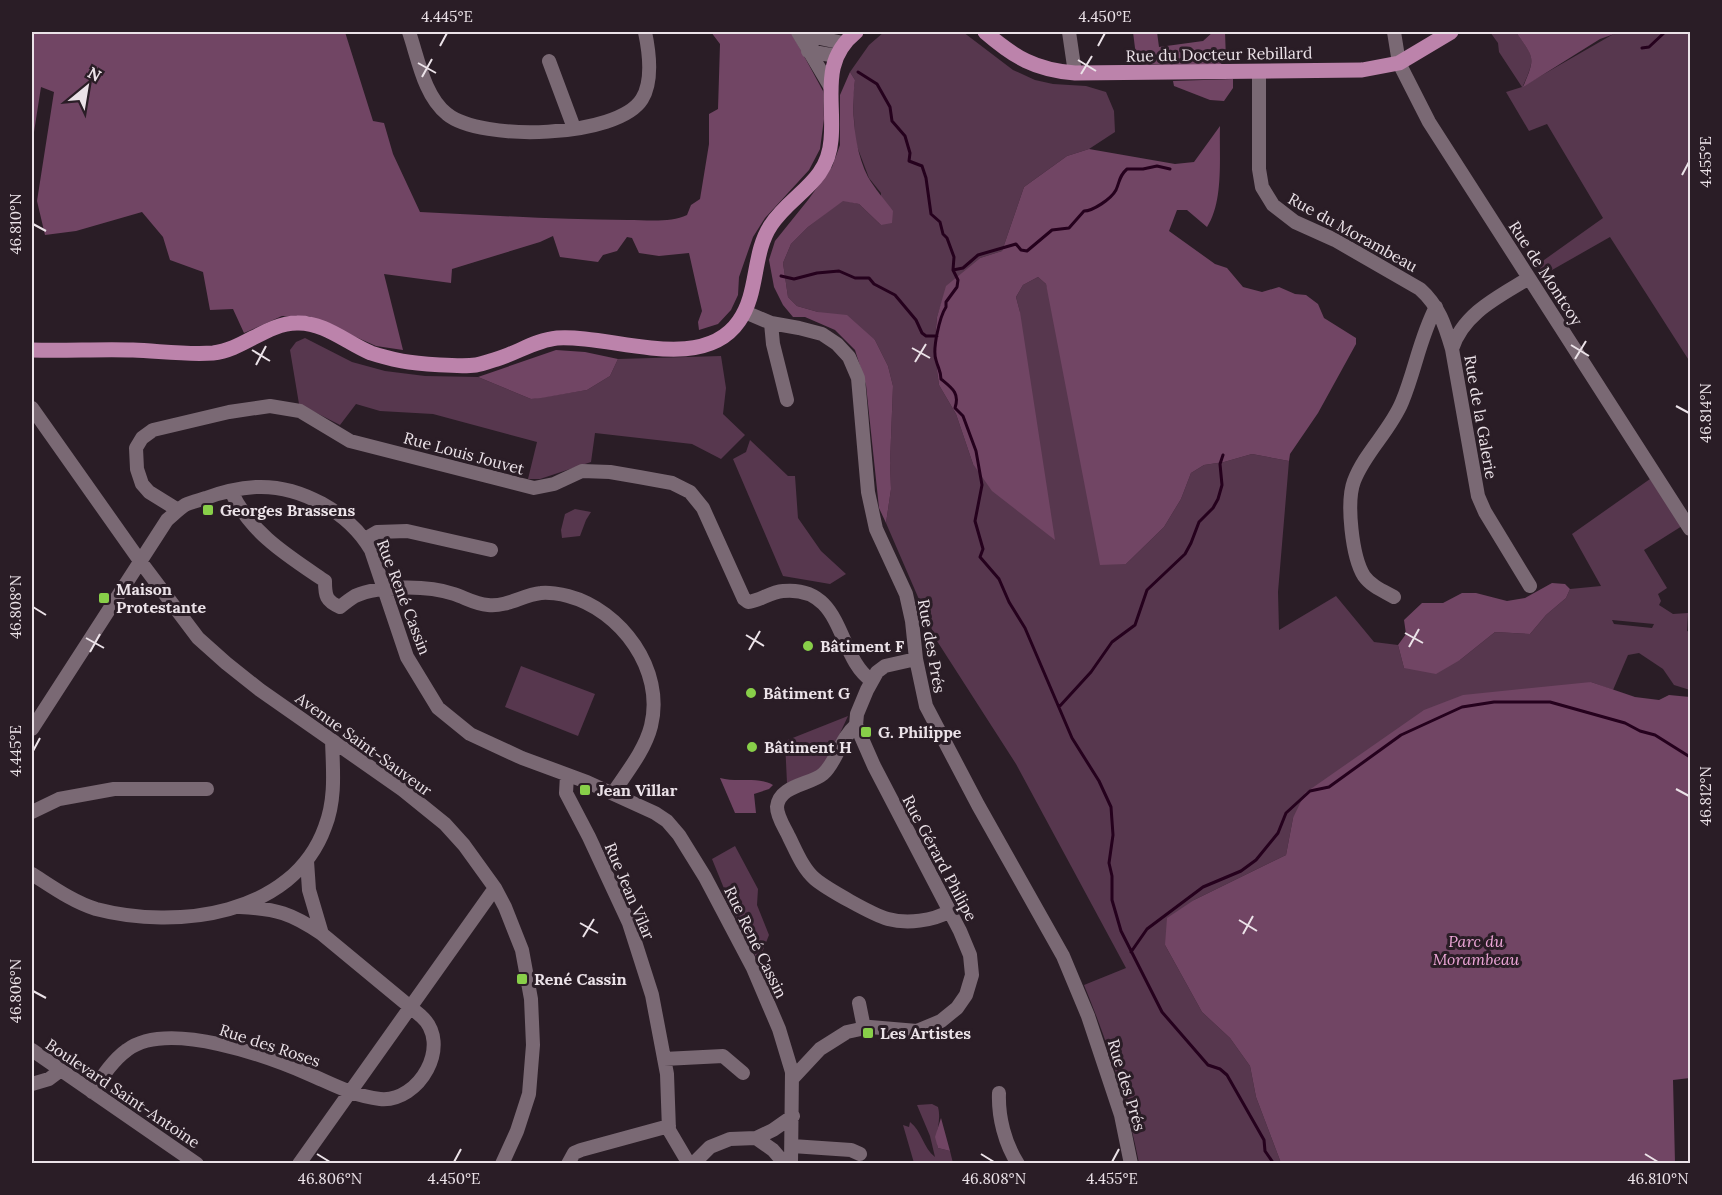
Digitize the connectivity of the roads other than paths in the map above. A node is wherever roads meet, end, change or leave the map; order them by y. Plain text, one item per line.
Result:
1 (409, 32) edge
2 (645, 32) edge
3 (798, 32) edge
4 (856, 32) edge
5 (985, 32) edge
6 (1069, 32) edge
7 (1394, 32) edge
8 (1451, 32) edge
9 (810, 34) edge
10 (840, 50) junction
11 (808, 51) junction
12 (549, 61) dead end
13 (1399, 63) junction
14 (1259, 72) junction
15 (1074, 74) junction
16 (831, 88) junction
17 (574, 128) junction
18 (1529, 278) junction
19 (1436, 307) junction
20 (745, 312) junction
21 (771, 323) junction
22 (1452, 349) junction
23 (32, 351) edge
24 (787, 400) dead end
25 (32, 408) edge
26 (231, 491) junction
27 (178, 510) junction
28 (1690, 529) edge
29 (364, 539) junction
30 (491, 550) dead end
31 (140, 561) junction
32 (1530, 586) dead end
33 (385, 589) junction
34 (1394, 597) dead end
35 (916, 659) junction
36 (872, 681) junction
37 (856, 725) junction
38 (32, 729) edge
39 (332, 741) junction
40 (567, 775) junction
41 (207, 789) dead end
42 (613, 793) junction
43 (32, 812) edge
44 (307, 861) junction
45 (32, 874) edge
46 (495, 888) junction
47 (238, 907) junction
48 (950, 911) junction
49 (322, 934) junction
50 (859, 1003) dead end
51 (410, 1007) junction
52 (864, 1028) junction
53 (32, 1050) edge
54 (664, 1059) junction
55 (61, 1070) junction
56 (743, 1073) dead end
57 (792, 1079) junction
58 (32, 1084) edge
59 (93, 1092) junction
60 (349, 1092) junction
61 (999, 1093) dead end
62 (793, 1116) junction
63 (669, 1126) junction
64 (756, 1138) junction
65 (792, 1146) junction
66 (860, 1154) dead end
67 (197, 1164) edge
68 (299, 1164) edge
69 (502, 1164) edge
70 (568, 1164) edge
71 (691, 1164) edge
72 (785, 1164) edge
73 (791, 1164) edge
74 (1018, 1164) edge
75 (1131, 1164) edge

1 - 17 street
2 - 17 street
3 - 11 street
4 - 10 main road
5 - 15 main road, Rue du Docteur Rebillard
6 - 15 street
7 - 13 street, Rue de Montcoy
8 - 13 main road, Rue du Docteur Rebillard
9 - 10 street
9 - 11 street
10 - 11 street
10 - 16 main road
11 - 16 street
12 - 17 street
13 - 14 main road, Rue du Docteur Rebillard
13 - 18 street, Rue de Montcoy
14 - 15 main road, Rue du Docteur Rebillard
14 - 19 street, Rue du Morambeau
16 - 20 main road
18 - 22 street, Rue de la Galerie
18 - 28 street, Rue de Montcoy
19 - 22 street, Rue du Morambeau
19 - 34 street
20 - 21 street, Rue des Prés
20 - 23 main road
21 - 24 street
21 - 35 street, Rue des Prés
22 - 32 street, Rue de la Galerie
25 - 31 street, Avenue Saint-Sauveur
26 - 27 street, Rue René Cassin
26 - 29 street, Rue René Cassin
26 - 33 street
27 - 31 street, Rue René Cassin
27 - 36 street, Rue Louis Jouvet
29 - 30 street
29 - 33 street, Rue René Cassin
31 - 38 street, Rue René Cassin
31 - 39 street, Avenue Saint-Sauveur
33 - 40 street, Rue René Cassin
33 - 42 street
35 - 36 street
35 - 75 street, Rue des Prés
36 - 37 street
37 - 48 street, Rue Gérard Philipe
37 - 48 street
39 - 44 street
39 - 46 street, Avenue Saint-Sauveur
40 - 42 street, Rue René Cassin
40 - 54 street, Rue Jean Vilar
41 - 43 street
42 - 57 street, Rue René Cassin
44 - 47 street
44 - 49 street
45 - 47 street
46 - 51 street
46 - 69 street, Avenue Saint-Sauveur
47 - 49 street, Rue des Roses
48 - 52 street, Rue Gérard Philipe
49 - 51 street, Rue des Roses
50 - 52 street
51 - 60 street
51 - 60 street, Rue des Roses
52 - 57 street, Rue Gérard Philipe
53 - 55 street, Boulevard Saint-Antoine
54 - 56 street
54 - 63 street, Rue Jean Vilar
55 - 58 street
55 - 59 street, Boulevard Saint-Antoine
57 - 62 street, Rue René Cassin
59 - 60 street, Rue des Roses
59 - 67 street, Boulevard Saint-Antoine
60 - 68 street
61 - 74 street
62 - 64 street
62 - 65 street, Rue René Cassin
63 - 70 street
63 - 71 street, Rue Jean Vilar
64 - 71 street
64 - 72 street
65 - 66 street
65 - 73 street, Rue René Cassin

